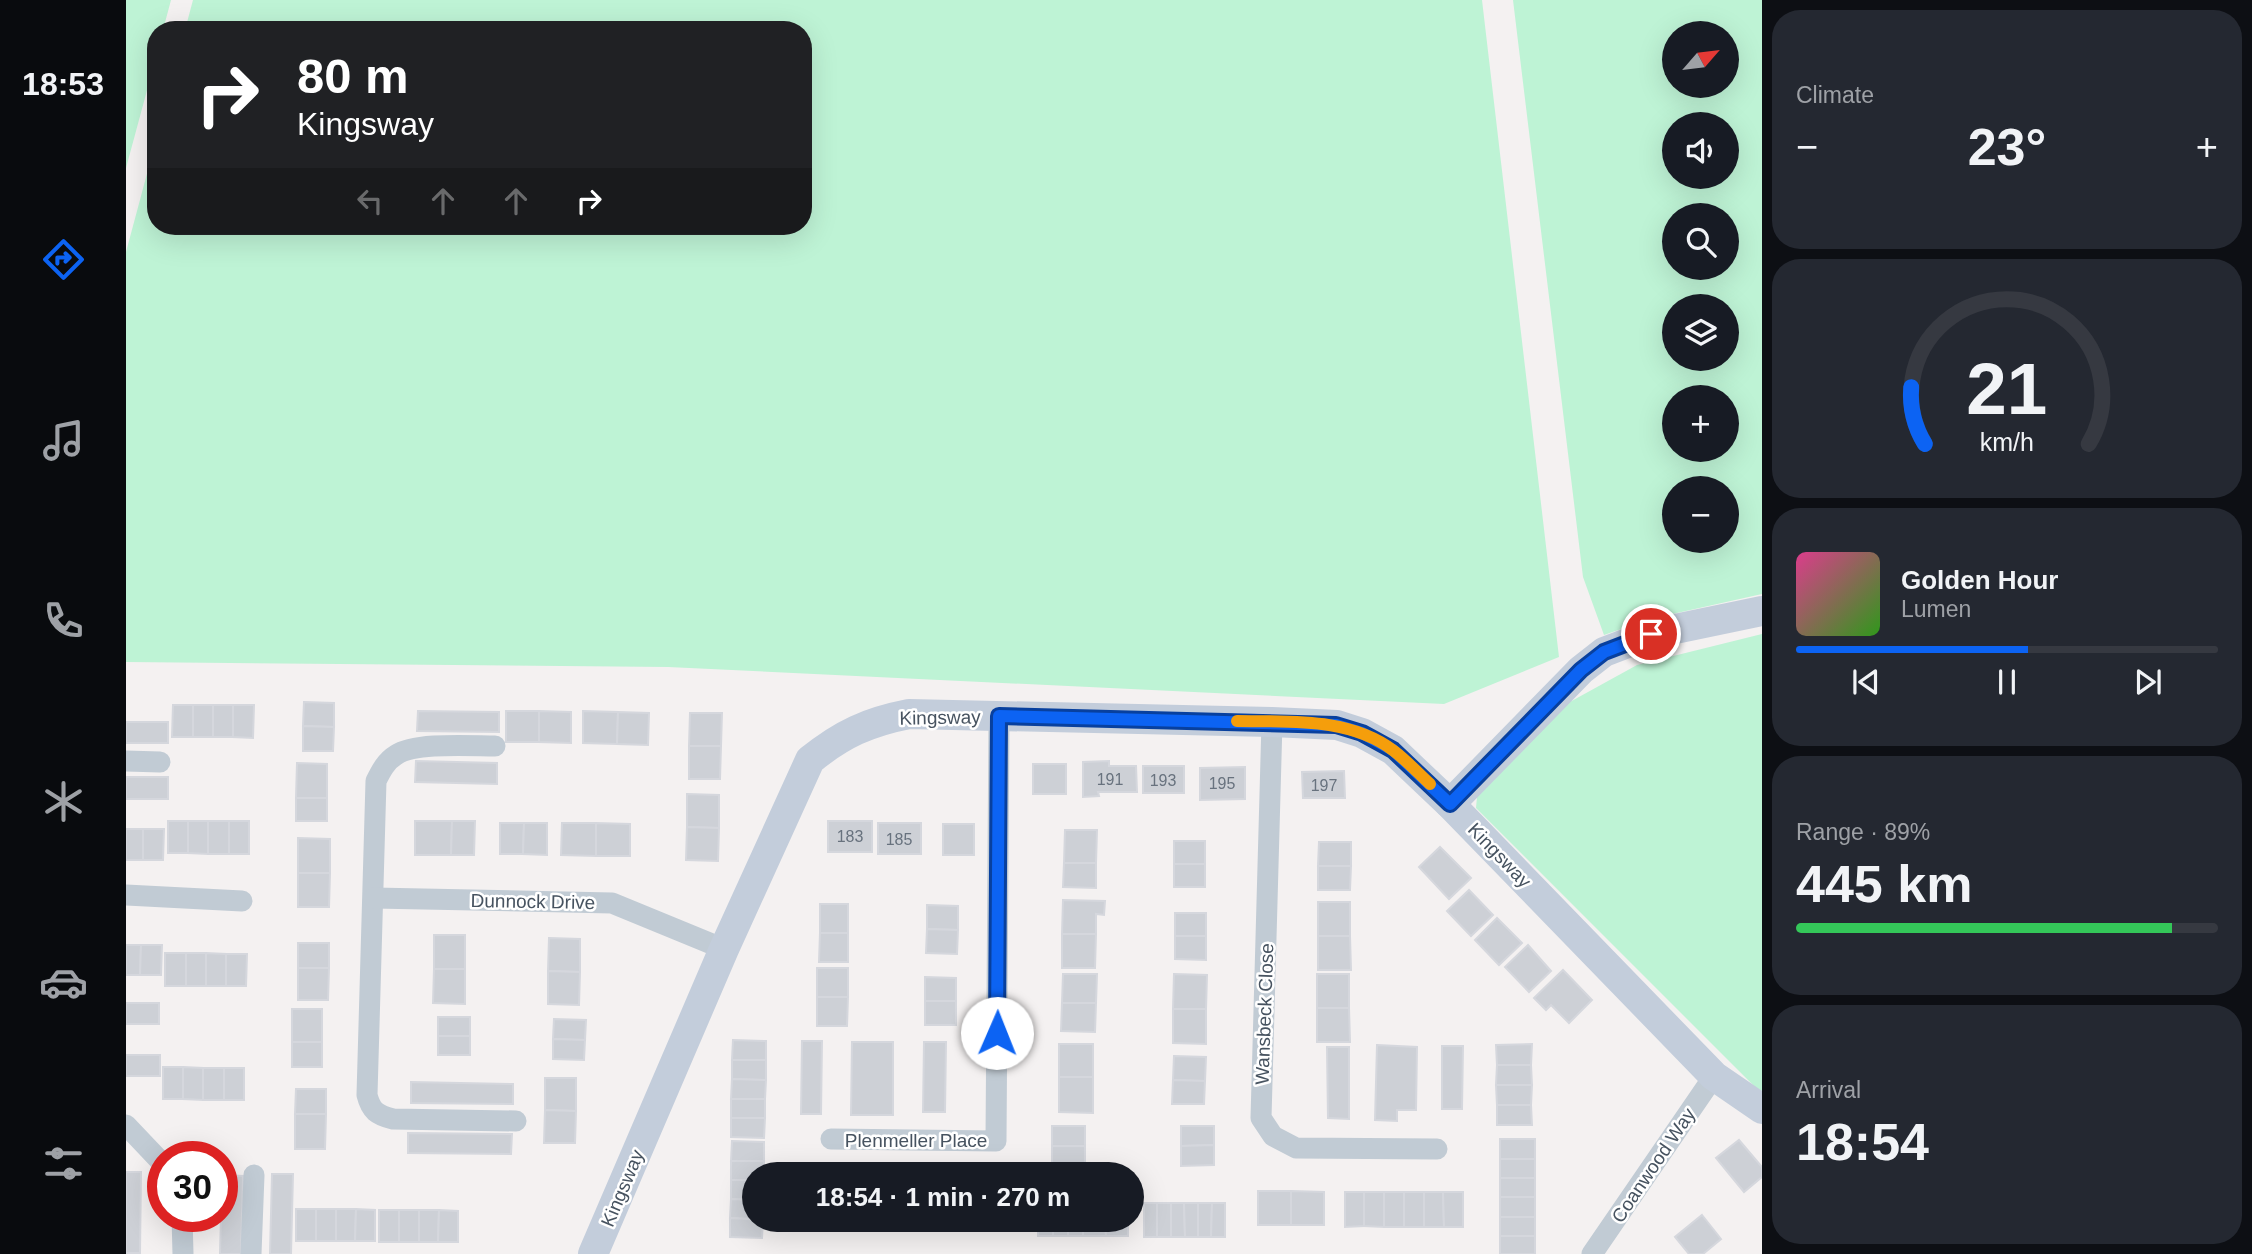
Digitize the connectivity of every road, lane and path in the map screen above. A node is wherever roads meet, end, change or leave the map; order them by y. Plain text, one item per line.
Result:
1 (1762, 611) edge
2 (999, 716) junction
3 (1272, 722) junction
4 (495, 746) dead end
5 (126, 761) edge
6 (160, 762) dead end
7 (1450, 804) junction
8 (126, 895) edge
9 (374, 898) junction
10 (242, 901) dead end
11 (724, 949) junction
12 (1714, 1076) junction
13 (1762, 1109) edge
14 (516, 1121) dead end
15 (126, 1125) edge
16 (831, 1139) dead end
17 (147, 1147) edge
18 (1437, 1149) dead end
19 (254, 1175) dead end
20 (182, 1232) edge
21 (183, 1254) edge
22 (251, 1254) edge
23 (593, 1254) edge
24 (1592, 1254) edge

1 - 7 street
2 - 3 street, Kingsway
2 - 11 street, Kingsway
2 - 16 street, Plenmeller Place
3 - 7 street, Kingsway
3 - 18 street, Wansbeck Close
4 - 9 street
5 - 6 street
7 - 12 street, Kingsway
8 - 10 street
9 - 11 street, Dunnock Drive
9 - 14 street
11 - 23 street, Kingsway
12 - 13 street, Kingsway
12 - 24 street, Coanwood Way
15 - 17 street
19 - 22 street
20 - 21 street

